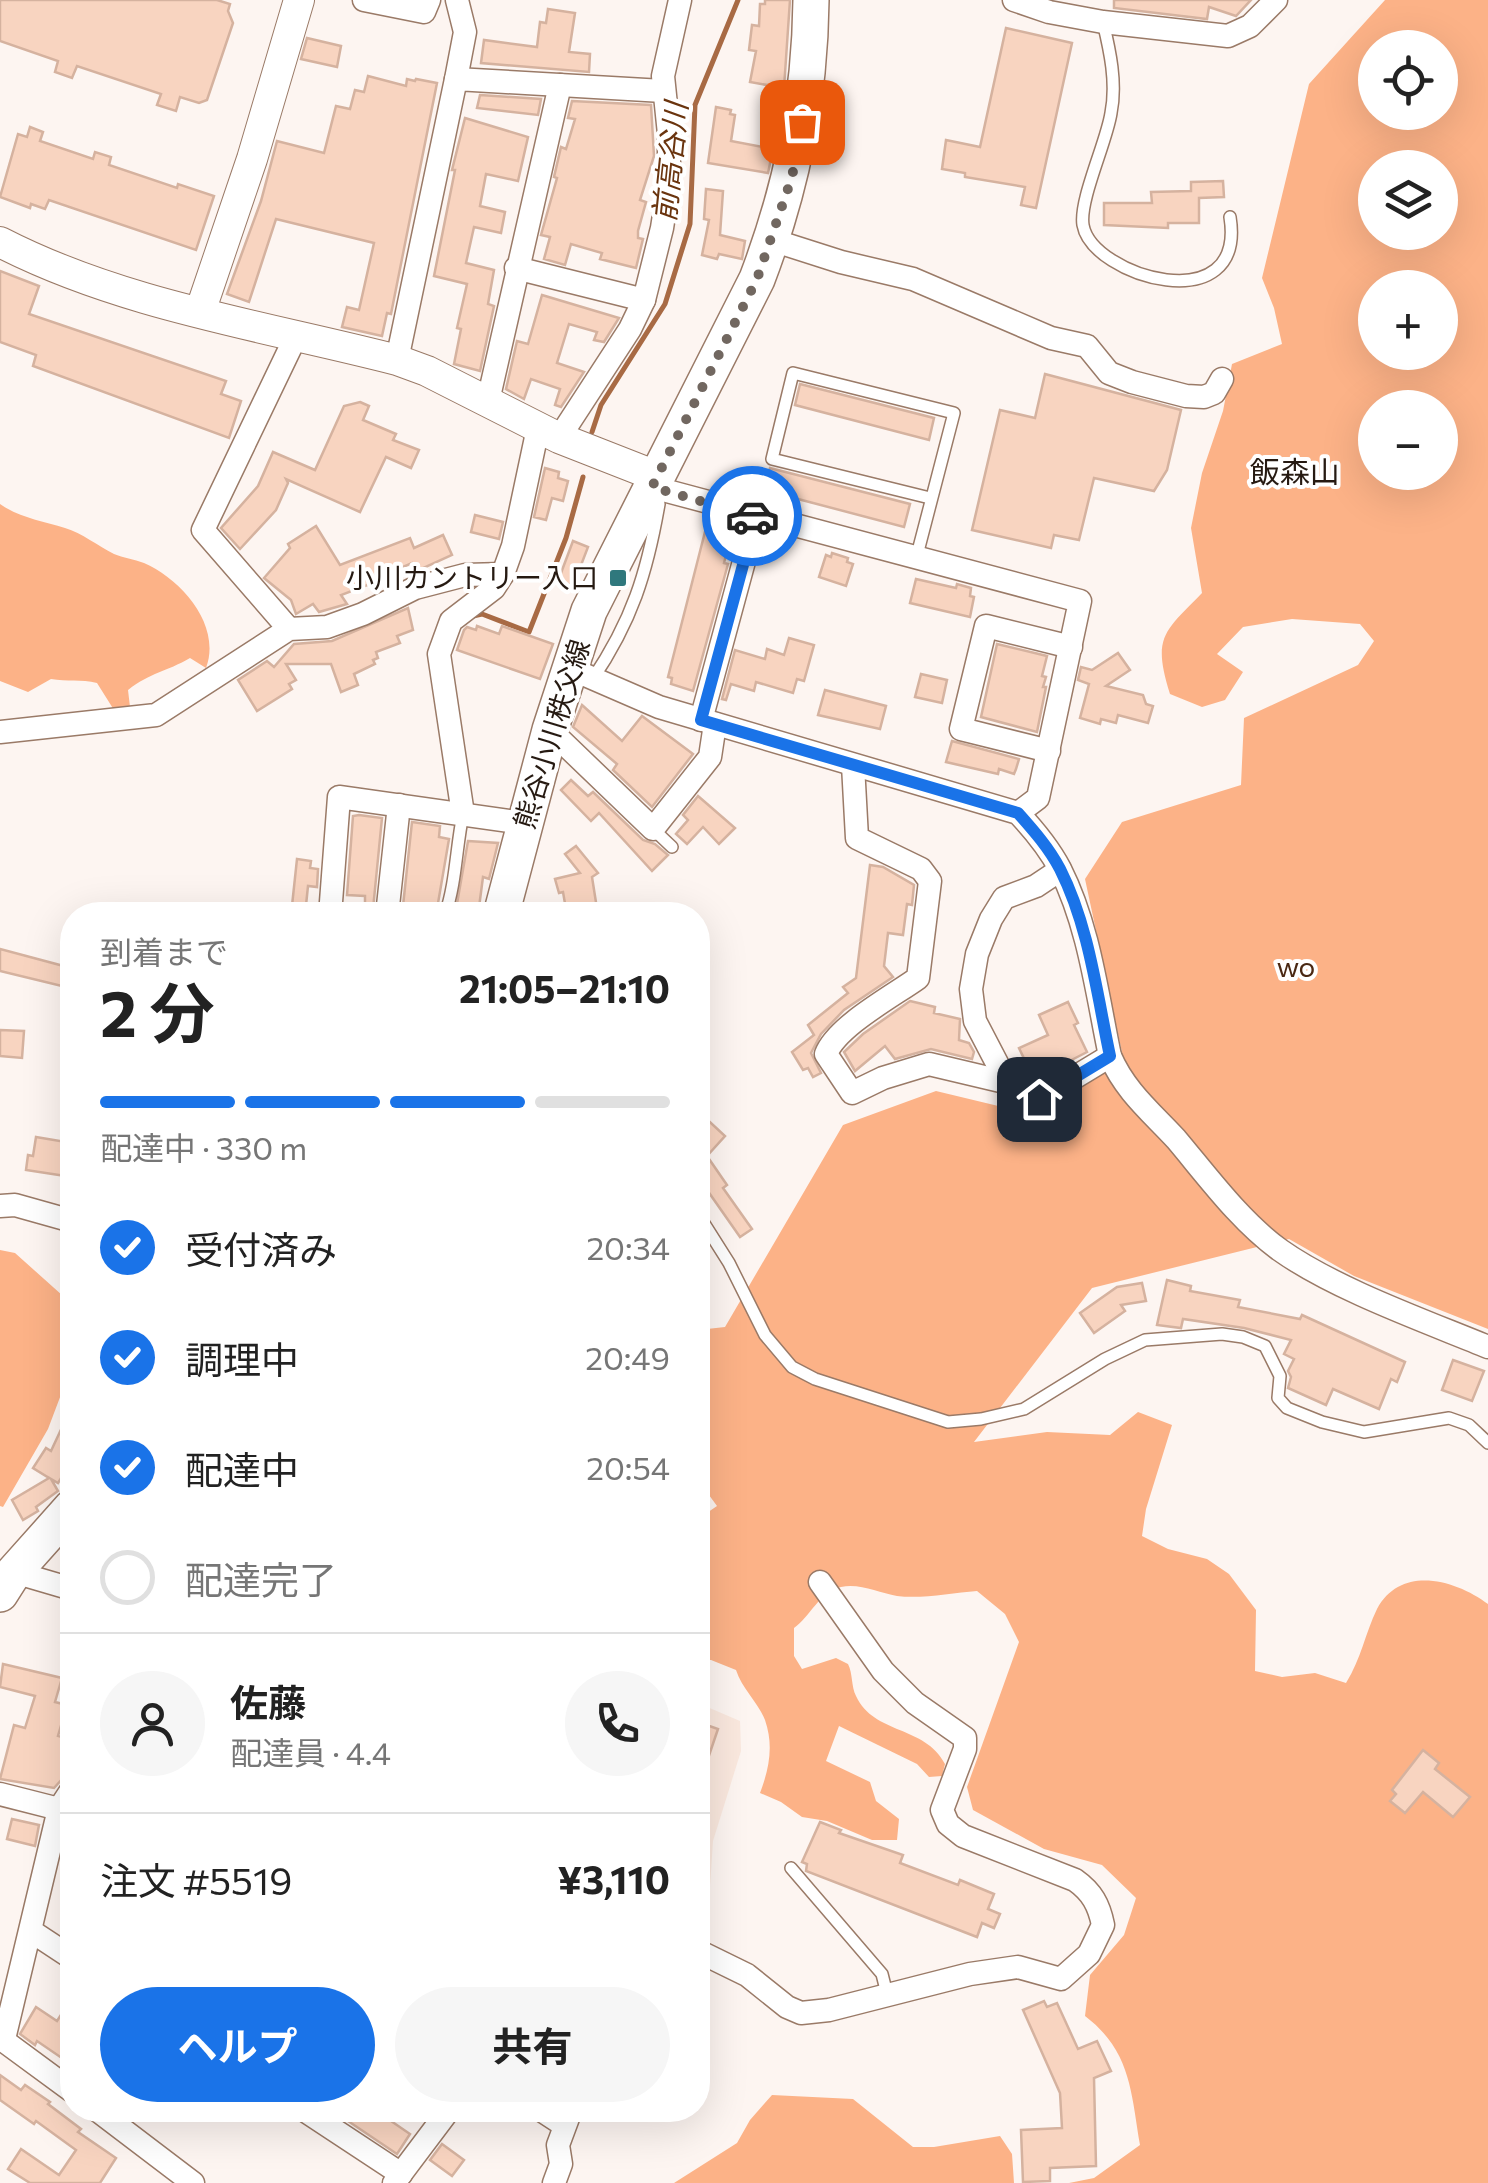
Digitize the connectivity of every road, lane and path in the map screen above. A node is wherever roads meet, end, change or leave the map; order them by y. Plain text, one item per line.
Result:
1 (300, 0) edge
2 (364, 0) edge
3 (429, 0) edge
4 (457, 0) edge
5 (680, 0) edge
6 (810, 0) edge
7 (1014, 0) edge
8 (1276, 0) edge
9 (1104, 22) junction
10 (456, 79) junction
11 (560, 85) junction
12 (663, 91) junction
13 (1230, 217) dead end
14 (772, 240) junction
15 (0, 242) edge
16 (516, 268) junction
17 (644, 300) junction
18 (200, 312) junction
19 (296, 334) junction
20 (397, 360) junction
21 (1222, 378) dead end
22 (488, 401) junction
23 (548, 433) junction
24 (656, 484) junction
25 (930, 498) junction
26 (756, 517) junction
27 (916, 558) junction
28 (503, 574) junction
29 (289, 629) junction
30 (1071, 647) junction
31 (580, 674) junction
32 (708, 722) junction
33 (550, 730) junction
34 (0, 732) edge
35 (1049, 751) junction
36 (853, 765) junction
37 (399, 805) junction
38 (1018, 813) junction
39 (463, 814) junction
40 (524, 822) junction
41 (654, 829) junction
42 (672, 847) dead end
43 (1060, 870) junction
44 (331, 902) edge
45 (389, 902) edge
46 (449, 902) edge
47 (504, 902) edge
48 (1110, 1056) junction
49 (1005, 1082) junction
50 (0, 1206) edge
51 (60, 1218) edge
52 (710, 1234) edge
53 (1488, 1346) edge
54 (1488, 1443) edge
55 (60, 1520) edge
56 (5, 1577) edge
57 (820, 1582) dead end
58 (60, 1587) edge
59 (0, 1794) edge
60 (60, 1812) edge
61 (60, 1834) edge
62 (791, 1868) dead end
63 (31, 1930) junction
64 (60, 1950) edge
65 (710, 1957) edge
66 (888, 1994) junction
67 (2, 2039) edge
68 (60, 2083) edge
69 (109, 2122) edge
70 (321, 2122) edge
71 (440, 2122) edge
72 (567, 2122) edge
73 (162, 2174) edge
74 (398, 2178) edge
75 (194, 2183) edge
76 (554, 2183) edge

1 - 18 street
2 - 3 street
4 - 10 street
5 - 12 street
6 - 14 main road, 熊谷小川秩父線
7 - 9 street
8 - 9 street
9 - 13 lane
10 - 11 street
10 - 20 street
11 - 12 street
11 - 16 street
12 - 17 street
14 - 21 street
14 - 24 main road, 熊谷小川秩父線
15 - 18 street
16 - 17 street
16 - 22 street
17 - 23 street
18 - 19 street
19 - 20 street
19 - 29 street
20 - 22 street
22 - 23 street
23 - 24 street
23 - 28 street
24 - 26 street
24 - 31 main road, 熊谷小川秩父線
25 - 25 lane
25 - 27 lane
26 - 27 street
26 - 32 street
27 - 30 street
28 - 29 street
28 - 39 street
29 - 34 street
30 - 35 street
30 - 35 street
31 - 32 street
31 - 33 main road, 熊谷小川秩父線
32 - 36 street
32 - 41 street
33 - 40 main road, 熊谷小川秩父線
33 - 41 street
35 - 38 street
36 - 38 street
36 - 49 street
37 - 39 street
37 - 44 street
37 - 45 street
38 - 43 street
39 - 40 street
39 - 46 lane
40 - 47 main road, 熊谷小川秩父線
41 - 42 lane
43 - 48 street
43 - 49 street
48 - 49 street
48 - 53 street
50 - 51 street
52 - 54 lane
55 - 56 main road
56 - 58 street
57 - 66 street
59 - 60 street
61 - 63 street
62 - 66 lane
63 - 64 street
63 - 67 street
65 - 66 street
67 - 68 street
69 - 73 street
70 - 74 street
71 - 74 street
72 - 76 street
73 - 75 street

